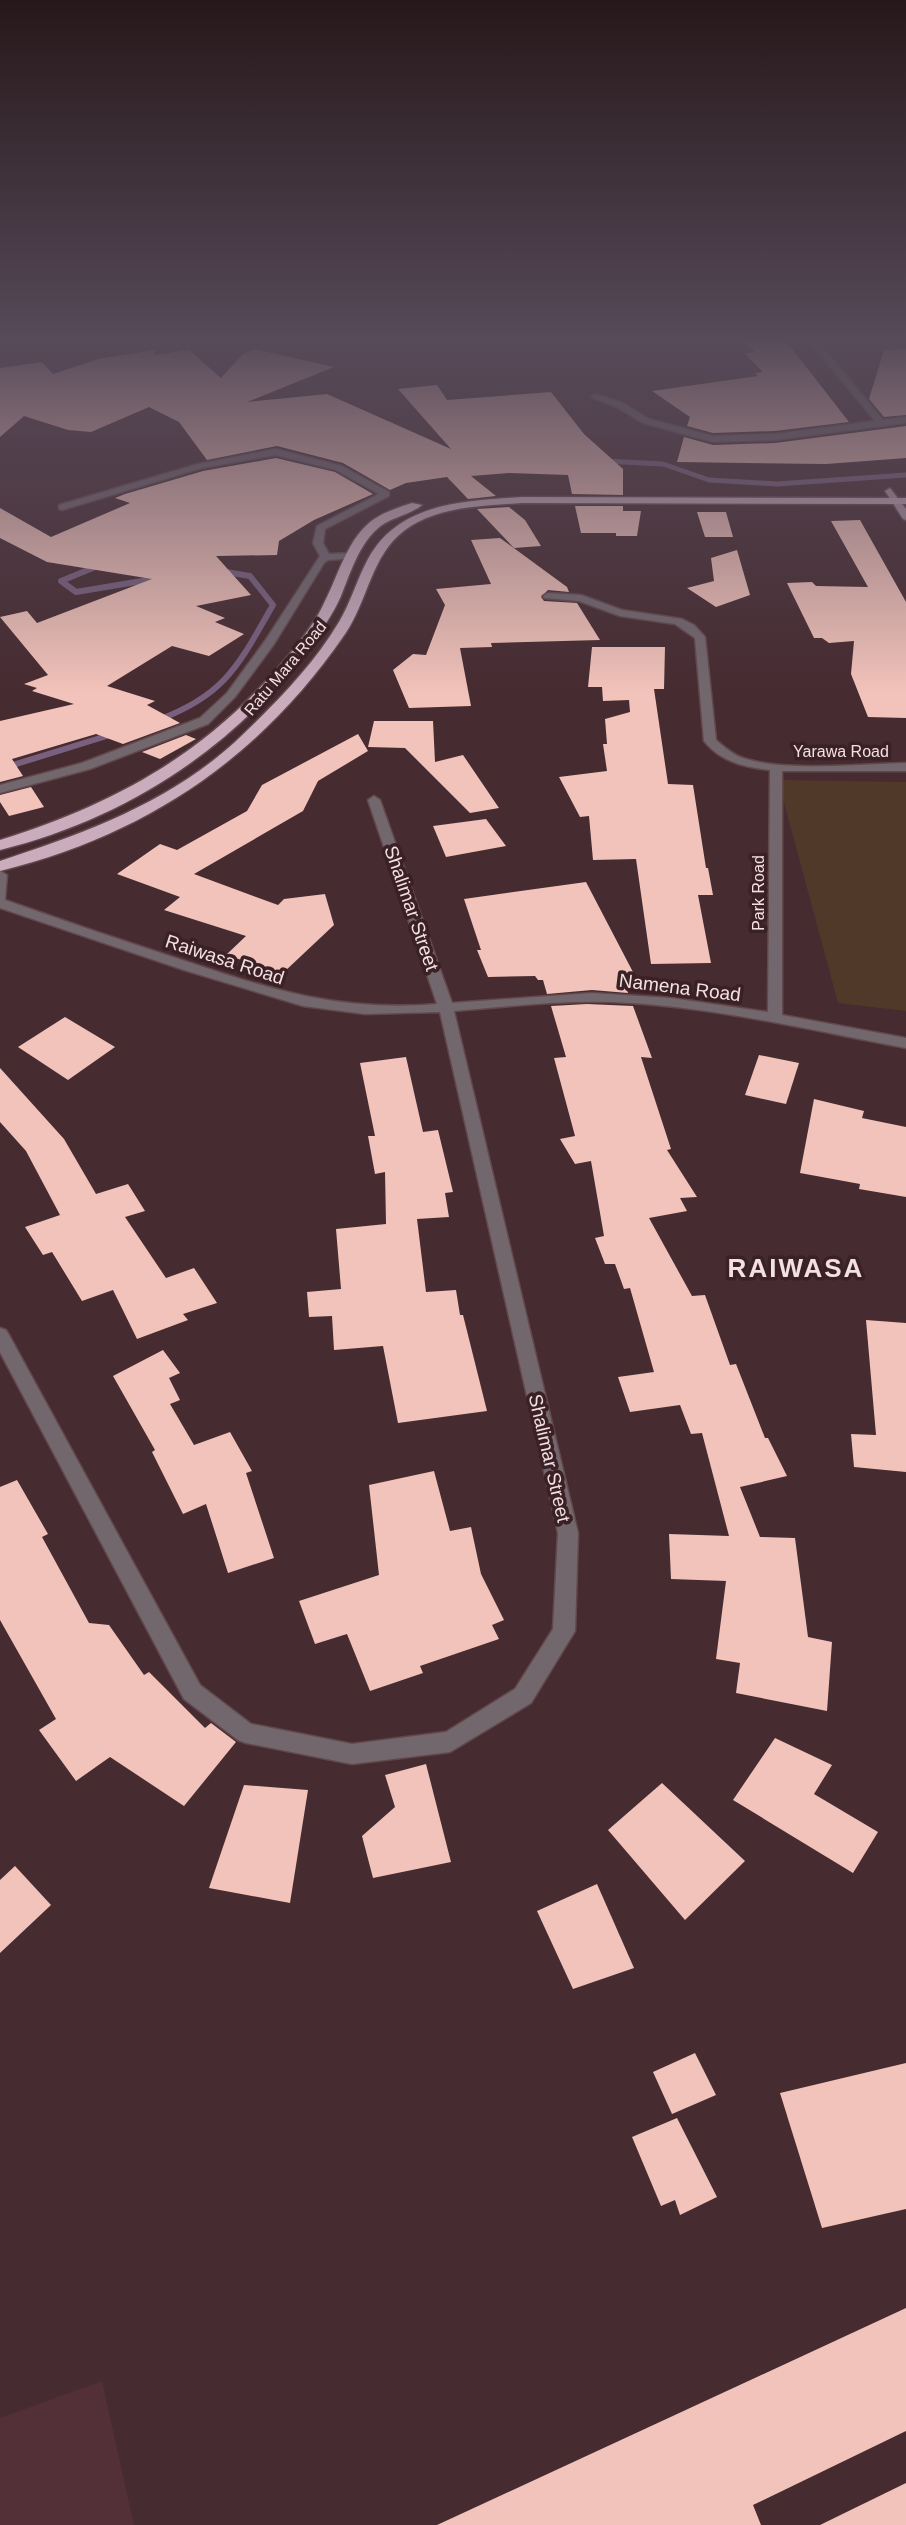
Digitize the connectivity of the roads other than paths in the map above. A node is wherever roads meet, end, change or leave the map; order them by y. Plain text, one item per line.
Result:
1 (239, 459) edge
2 (300, 459) edge
3 (900, 496) edge
4 (62, 507) dead end
5 (906, 517) edge
6 (353, 556) junction
7 (326, 557) junction
8 (548, 596) dead end
9 (776, 766) junction
10 (906, 767) edge
11 (0, 789) edge
12 (373, 800) dead end
13 (0, 845) edge
14 (0, 866) edge
15 (0, 875) edge
16 (0, 900) edge
17 (446, 1007) junction
18 (775, 1020) junction
19 (906, 1043) edge
20 (0, 1335) edge

1 - 4 street
2 - 7 street
3 - 5 main road
3 - 6 highway, Ratu Mara Road
3 - 14 highway, Ratu Mara Road
6 - 7 street
6 - 13 highway, Ratu Mara Road
7 - 11 street
8 - 9 street, Yarawa Road
9 - 10 street, Yarawa Road
9 - 18 street, Park Road
12 - 17 street, Shalimar Street
15 - 16 street
16 - 17 street, Raiwasa Road
17 - 18 street, Namena Road
17 - 20 street, Shalimar Street
18 - 19 street, Namena Road

